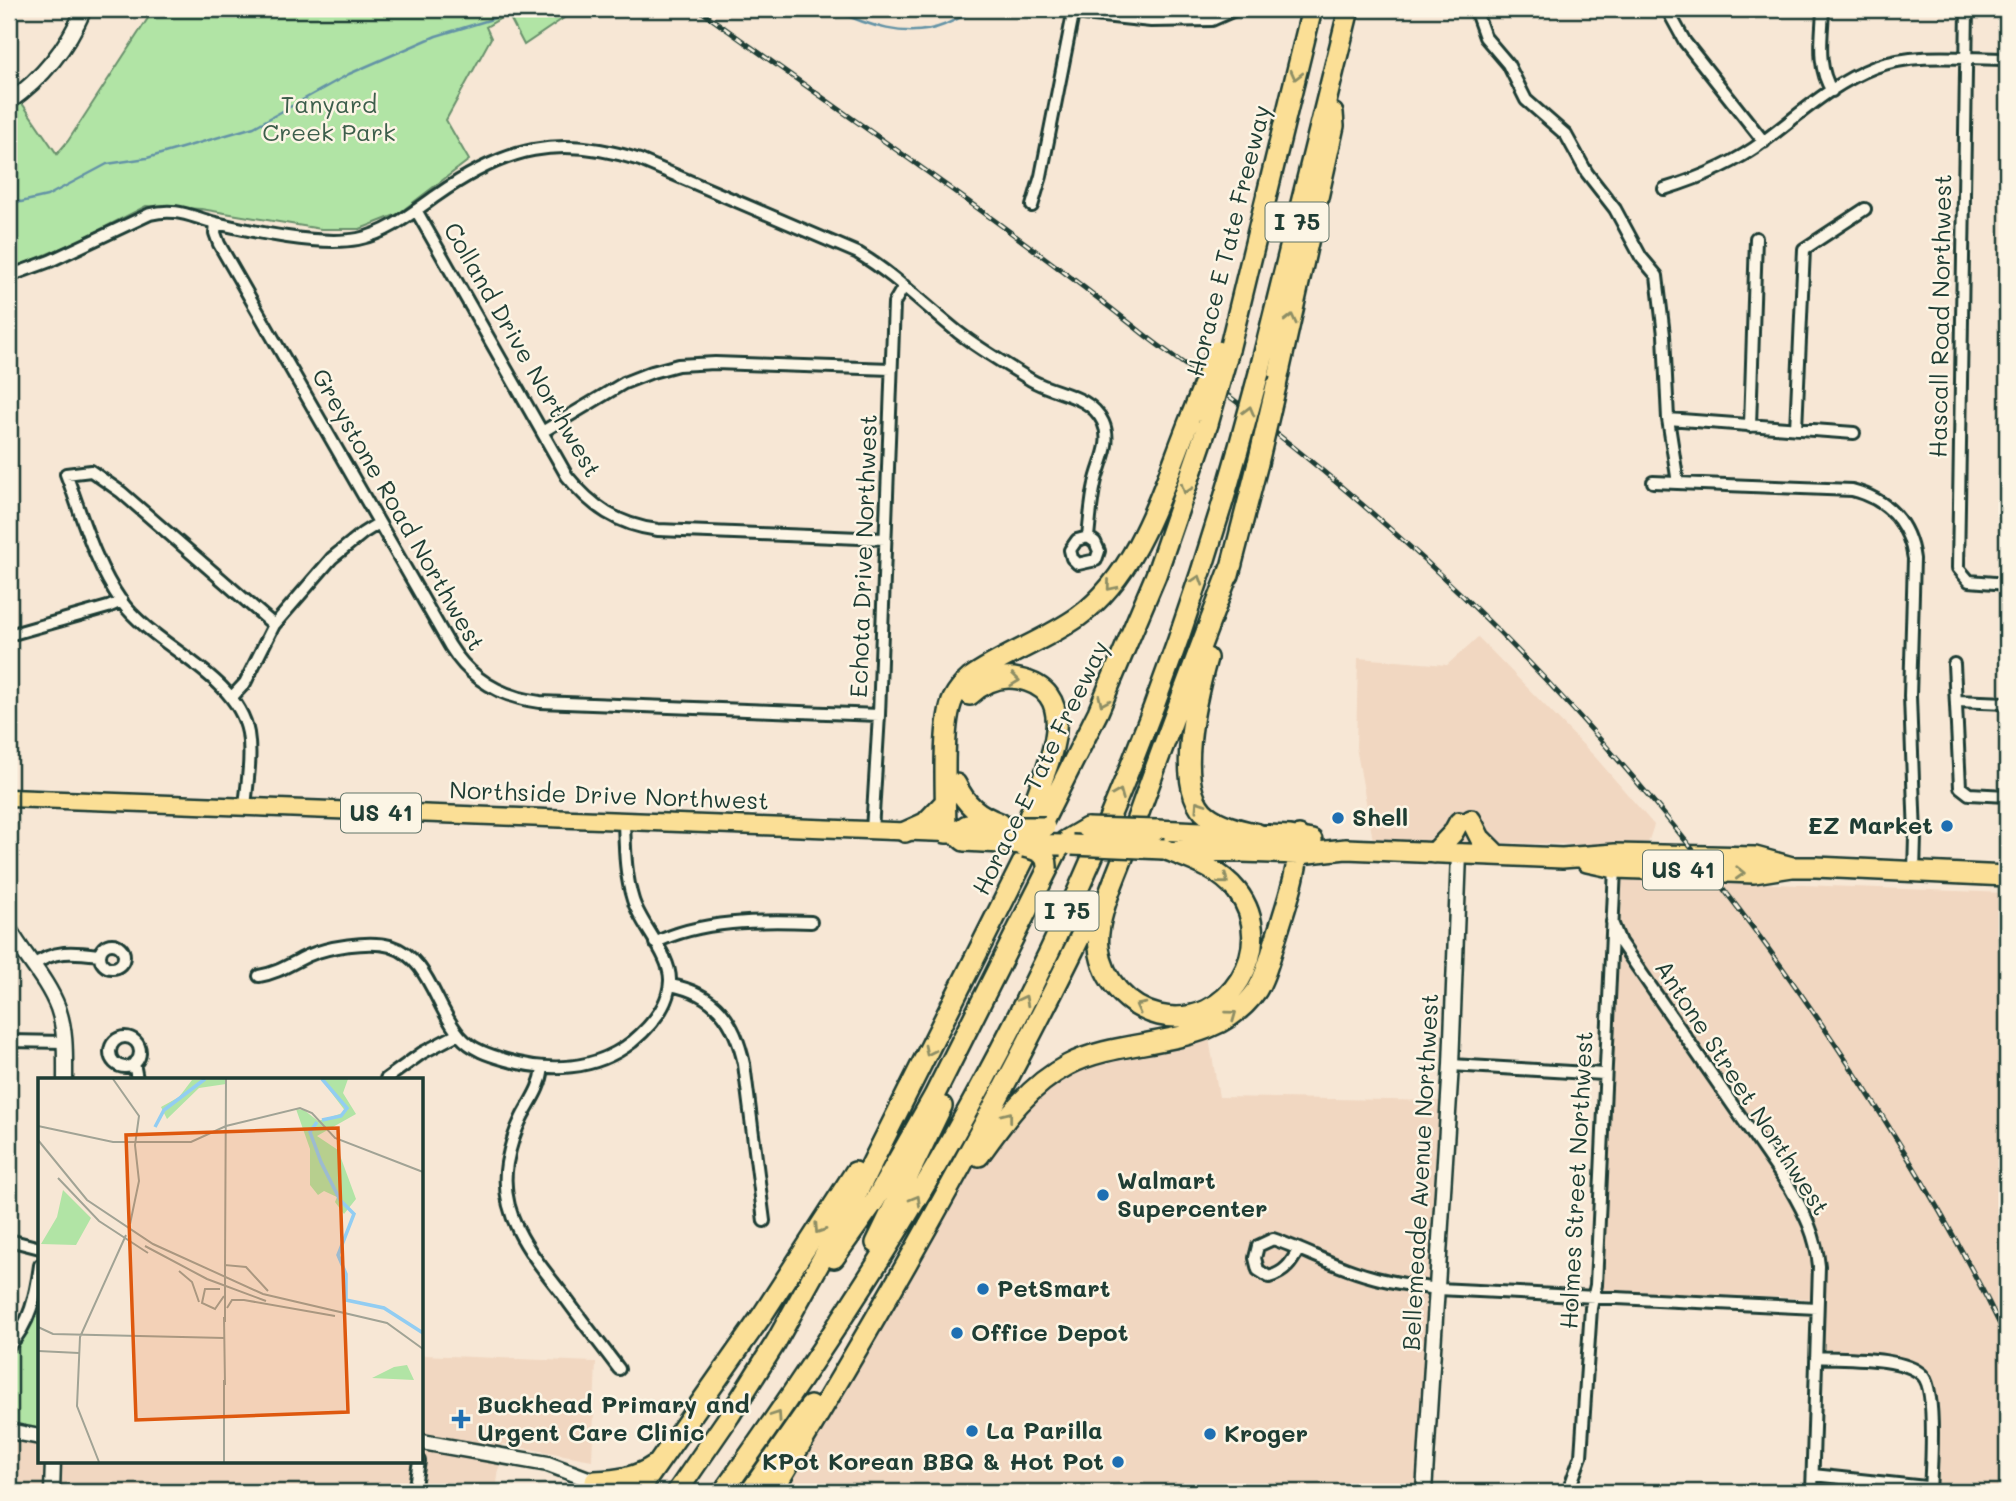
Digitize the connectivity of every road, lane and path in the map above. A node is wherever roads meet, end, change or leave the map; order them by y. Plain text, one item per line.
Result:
1 (84, 9) edge
2 (1237, 9) edge
3 (1312, 9) edge
4 (1349, 9) edge
5 (1475, 9) edge
6 (1667, 9) edge
7 (1823, 9) edge
8 (1967, 9) edge
9 (1074, 11) edge
10 (1966, 59) junction
11 (2007, 59) edge
12 (1333, 70) junction
13 (1832, 91) junction
14 (11, 97) edge
15 (1764, 142) junction
16 (1664, 189) dead end
17 (1032, 206) dead end
18 (1865, 209) dead end
19 (416, 210) junction
20 (216, 223) junction
21 (1756, 238) dead end
22 (9, 275) edge
23 (904, 286) junction
24 (891, 369) junction
25 (1200, 419) junction
26 (1668, 419) junction
27 (1751, 426) junction
28 (1796, 429) junction
29 (542, 432) junction
30 (1854, 433) dead end
31 (1653, 482) dead end
32 (1678, 483) junction
33 (379, 523) junction
34 (1088, 537) dead end
35 (885, 539) junction
36 (1232, 564) junction
37 (2007, 584) edge
38 (122, 601) junction
39 (274, 625) junction
40 (9, 635) edge
41 (1954, 664) dead end
42 (232, 697) junction
43 (1956, 701) junction
44 (2007, 703) edge
45 (879, 715) junction
46 (951, 792) junction
47 (2007, 796) edge
48 (9, 798) edge
49 (245, 807) junction
50 (624, 822) junction
51 (1135, 822) junction
52 (1045, 827) junction
53 (1087, 828) junction
54 (872, 831) junction
55 (905, 832) junction
56 (1000, 832) junction
57 (951, 833) junction
58 (1258, 835) junction
59 (1299, 845) junction
60 (1066, 849) junction
61 (1164, 849) junction
62 (1434, 853) junction
63 (1460, 853) junction
64 (1497, 855) junction
65 (1562, 858) junction
66 (1615, 867) junction
67 (1792, 867) junction
68 (1047, 868) junction
69 (1914, 872) junction
70 (2007, 876) edge
71 (811, 922) dead end
72 (1612, 922) junction
73 (9, 929) edge
74 (655, 943) junction
75 (100, 955) dead end
76 (33, 966) junction
77 (259, 976) dead end
78 (670, 985) junction
79 (948, 1012) junction
80 (458, 1034) junction
81 (9, 1041) edge
82 (65, 1042) junction
83 (134, 1063) dead end
84 (1451, 1065) junction
85 (543, 1068) junction
86 (1604, 1074) junction
87 (65, 1078) edge
88 (136, 1078) edge
89 (387, 1078) edge
90 (910, 1090) junction
91 (937, 1104) junction
92 (764, 1221) dead end
93 (927, 1232) junction
94 (9, 1240) edge
95 (38, 1247) edge
96 (1299, 1249) dead end
97 (906, 1266) junction
98 (38, 1275) edge
99 (1438, 1289) junction
100 (1594, 1297) junction
101 (1817, 1308) junction
102 (826, 1340) junction
103 (776, 1342) junction
104 (9, 1346) edge
105 (1816, 1357) junction
106 (619, 1369) dead end
107 (9, 1431) edge
108 (38, 1437) edge
109 (424, 1444) edge
110 (664, 1458) junction
111 (53, 1462) edge
112 (419, 1462) edge
113 (1813, 1475) junction
114 (599, 1487) edge
115 (1931, 1491) edge
116 (52, 1492) edge
117 (414, 1492) edge
118 (622, 1492) edge
119 (638, 1492) edge
120 (677, 1492) edge
121 (723, 1492) edge
122 (750, 1492) edge
123 (772, 1492) edge
124 (1424, 1492) edge
125 (1568, 1492) edge
126 (1812, 1492) edge

1 - 14 street
2 - 9 street
3 -> 25 highway, Horace E Tate Freeway / I 75, bridge
4 - 12 highway, I 75
5 - 26 street
6 - 15 street
7 - 13 street
8 - 10 street, Hascall Road Northwest
9 - 17 street
10 - 11 street
10 - 13 street
10 - 37 street, Hascall Road Northwest
36 -> 12 highway, bridge
102 -> 12 highway, I 75, bridge
13 - 15 street
15 - 16 street
18 - 28 street
19 - 20 street
19 - 23 street
19 - 29 street, Colland Drive Northwest
20 - 22 street
20 - 33 street, Greystone Road Northwest
21 - 27 street
23 - 24 street, Echota Drive Northwest
23 - 34 street
24 - 29 street
24 - 35 street, Echota Drive Northwest
25 -> 46 highway
25 -> 79 highway, Horace E Tate Freeway / I 75
26 - 27 street
26 - 32 street
27 - 28 street
28 - 30 street
29 - 35 street, Colland Drive Northwest
31 - 32 street
32 - 69 street
33 - 39 street
33 - 45 street, Greystone Road Northwest
35 - 45 street, Echota Drive Northwest
36 - 51 highway
58 -> 36 highway
38 - 39 street
38 - 40 street
38 - 42 street
39 - 42 street
41 - 43 street
42 - 49 street
43 - 44 street
43 - 47 street
45 - 54 street, Echota Drive Northwest
46 - 55 highway
46 - 56 highway
46 - 57 highway
46 -> 79 highway
48 - 49 main road, Northside Drive Northwest / US 41
49 - 50 main road, Northside Drive Northwest / US 41
50 - 54 main road, Northside Drive Northwest / US 41
50 - 74 street
61 -> 51 highway
51 - 93 highway
52 - 53 highway, Northside Drive Northwest / US 41
52 - 56 highway, Northside Drive Northwest / US 41, bridge
52 - 60 highway
53 - 58 highway, Northside Drive Northwest / US 41, bridge
53 - 60 highway
54 - 55 main road, Northside Drive Northwest / US 41
55 - 57 main road, Northside Drive Northwest / US 41
56 - 57 highway, Northside Drive Northwest / US 41
56 - 60 highway, Northside Drive Northwest / US 41, bridge
56 - 68 highway, bridge
58 - 59 highway, Northside Drive Northwest / US 41
59 - 61 highway, Northside Drive Northwest / US 41
59 - 62 highway, Northside Drive Northwest / US 41
93 -> 59 highway
60 - 61 highway, Northside Drive Northwest / US 41, bridge
60 - 68 highway, bridge
60 - 91 highway
62 - 63 highway, Northside Drive Northwest / US 41
62 - 64 highway
63 - 64 highway, Northside Drive Northwest / US 41
63 - 84 street, Bellemeade Avenue Northwest
64 - 65 highway, Northside Drive Northwest / US 41
65 - 66 highway, Northside Drive Northwest / US 41
65 - 67 highway, Northside Drive Northwest / US 41
66 -> 67 highway, Northside Drive Northwest / US 41
66 - 72 street, Holmes Street Northwest
67 - 69 highway, Northside Drive Northwest / US 41
68 - 91 highway
69 - 70 highway, Northside Drive Northwest / US 41
71 - 74 street
72 - 86 street, Holmes Street Northwest
72 - 101 street, Antone Street Northwest
73 - 76 street
74 - 78 street
75 - 76 street
76 - 82 street
77 - 80 street
78 - 85 street
78 - 92 street
79 -> 90 highway, Horace E Tate Freeway / I 75
80 - 85 street
80 - 89 street
81 - 82 street
82 - 87 street
83 - 88 street
84 - 86 street
84 - 99 street, Bellemeade Avenue Northwest
85 - 106 street
86 - 100 street, Holmes Street Northwest
90 - 103 highway, Horace E Tate Freeway / I 75
90 -> 110 highway
91 - 102 highway
91 - 103 highway
93 - 97 highway
94 - 95 street
96 - 99 street
97 - 122 highway
97 - 123 highway
98 - 104 street
99 - 100 street
99 - 124 street, Bellemeade Avenue Northwest
100 - 101 street
100 - 125 street, Holmes Street Northwest
101 - 105 street, Antone Street Northwest
121 -> 102 highway, I 75
103 - 120 highway, Horace E Tate Freeway / I 75
105 - 113 street, Antone Street Northwest
105 - 115 street
107 - 108 street
109 - 114 street
110 - 114 highway
110 - 119 highway
111 - 116 street
112 - 117 street
113 - 115 street
113 - 126 street, Antone Street Northwest
114 - 118 street

